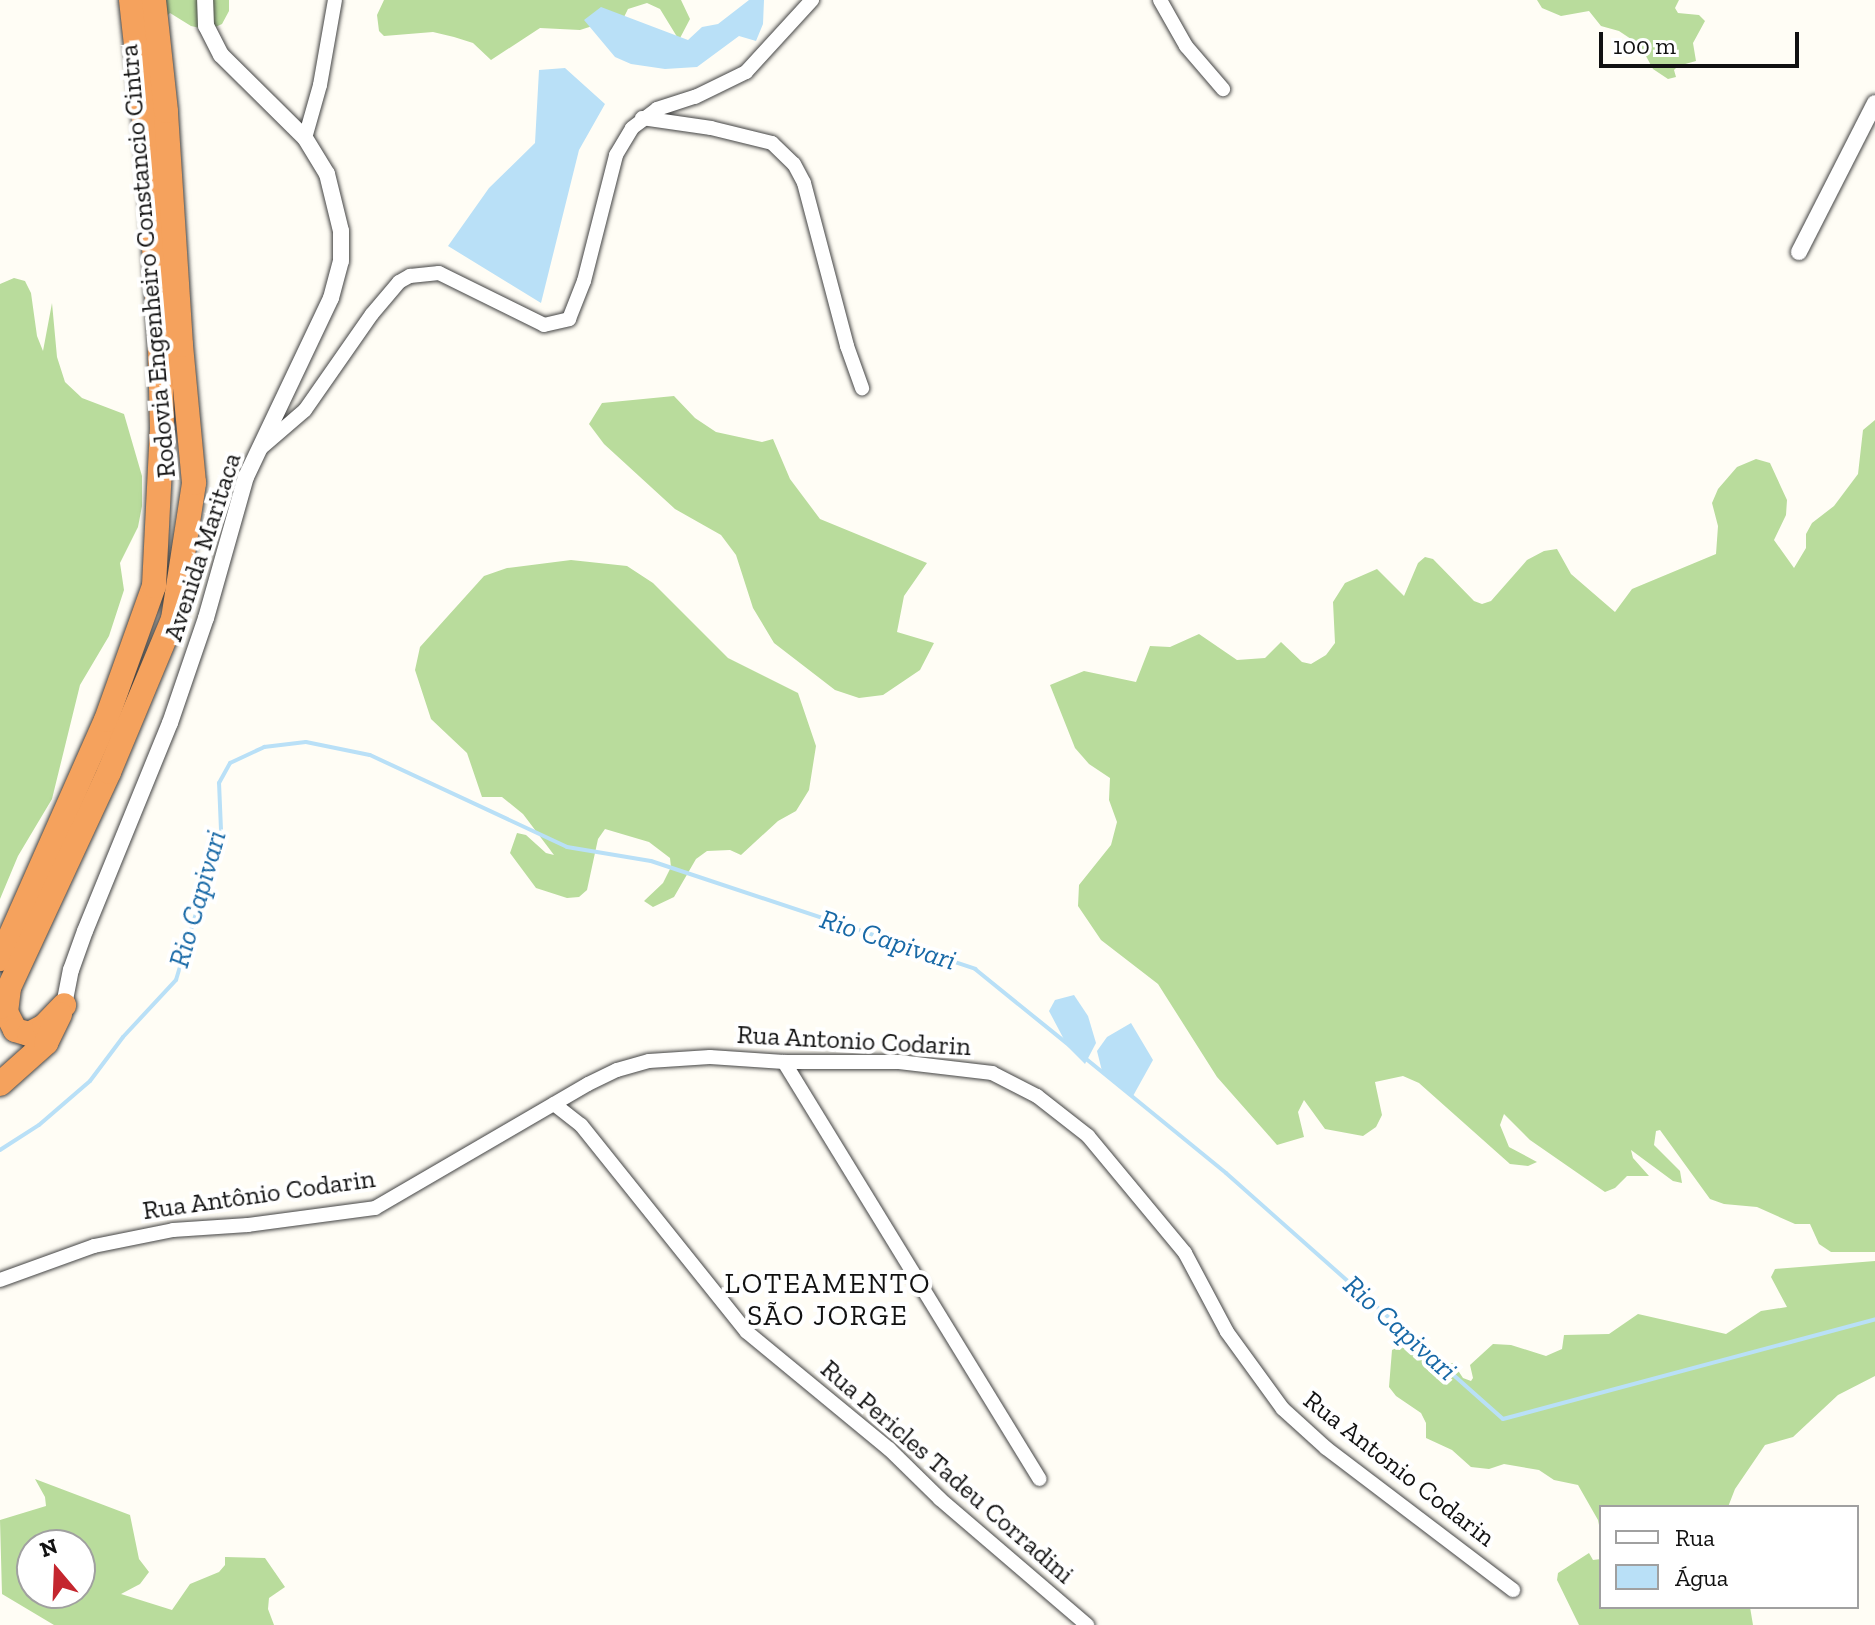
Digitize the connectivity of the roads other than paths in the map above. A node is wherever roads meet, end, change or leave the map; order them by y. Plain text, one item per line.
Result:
1 (121, 0) edge
2 (131, 0) edge
3 (154, 0) edge
4 (205, 0) edge
5 (335, 0) edge
6 (812, 0) edge
7 (1160, 0) edge
8 (137, 45) junction
9 (1223, 89) dead end
10 (1875, 103) edge
11 (642, 118) junction
12 (305, 138) junction
13 (1799, 252) dead end
14 (862, 388) dead end
15 (261, 448) junction
16 (0, 959) edge
17 (4, 997) edge
18 (64, 1005) junction
19 (784, 1062) junction
20 (0, 1084) edge
21 (554, 1104) junction
22 (0, 1280) edge
23 (1040, 1479) dead end
24 (1513, 1590) dead end
25 (1087, 1625) edge

1 - 8 highway
2 - 8 highway, Rodovia Engenheiro Constancio Cintra
3 - 17 highway, Rodovia Engenheiro Constancio Cintra
4 - 12 street, Avenida Maritaca
5 - 12 street
6 - 11 street
7 - 9 street
8 - 16 highway, Rodovia Engenheiro Constancio Cintra
10 - 13 street
11 - 14 street
11 - 15 street
12 - 15 street, Avenida Maritaca
15 - 18 street, Avenida Maritaca
17 - 18 highway
18 - 20 highway
19 - 21 street, Rua Antonio Codarin
19 - 23 street
19 - 24 street, Rua Antonio Codarin
21 - 22 street, Rua Antônio Codarin
21 - 25 street, Rua Pericles Tadeu Corradini

